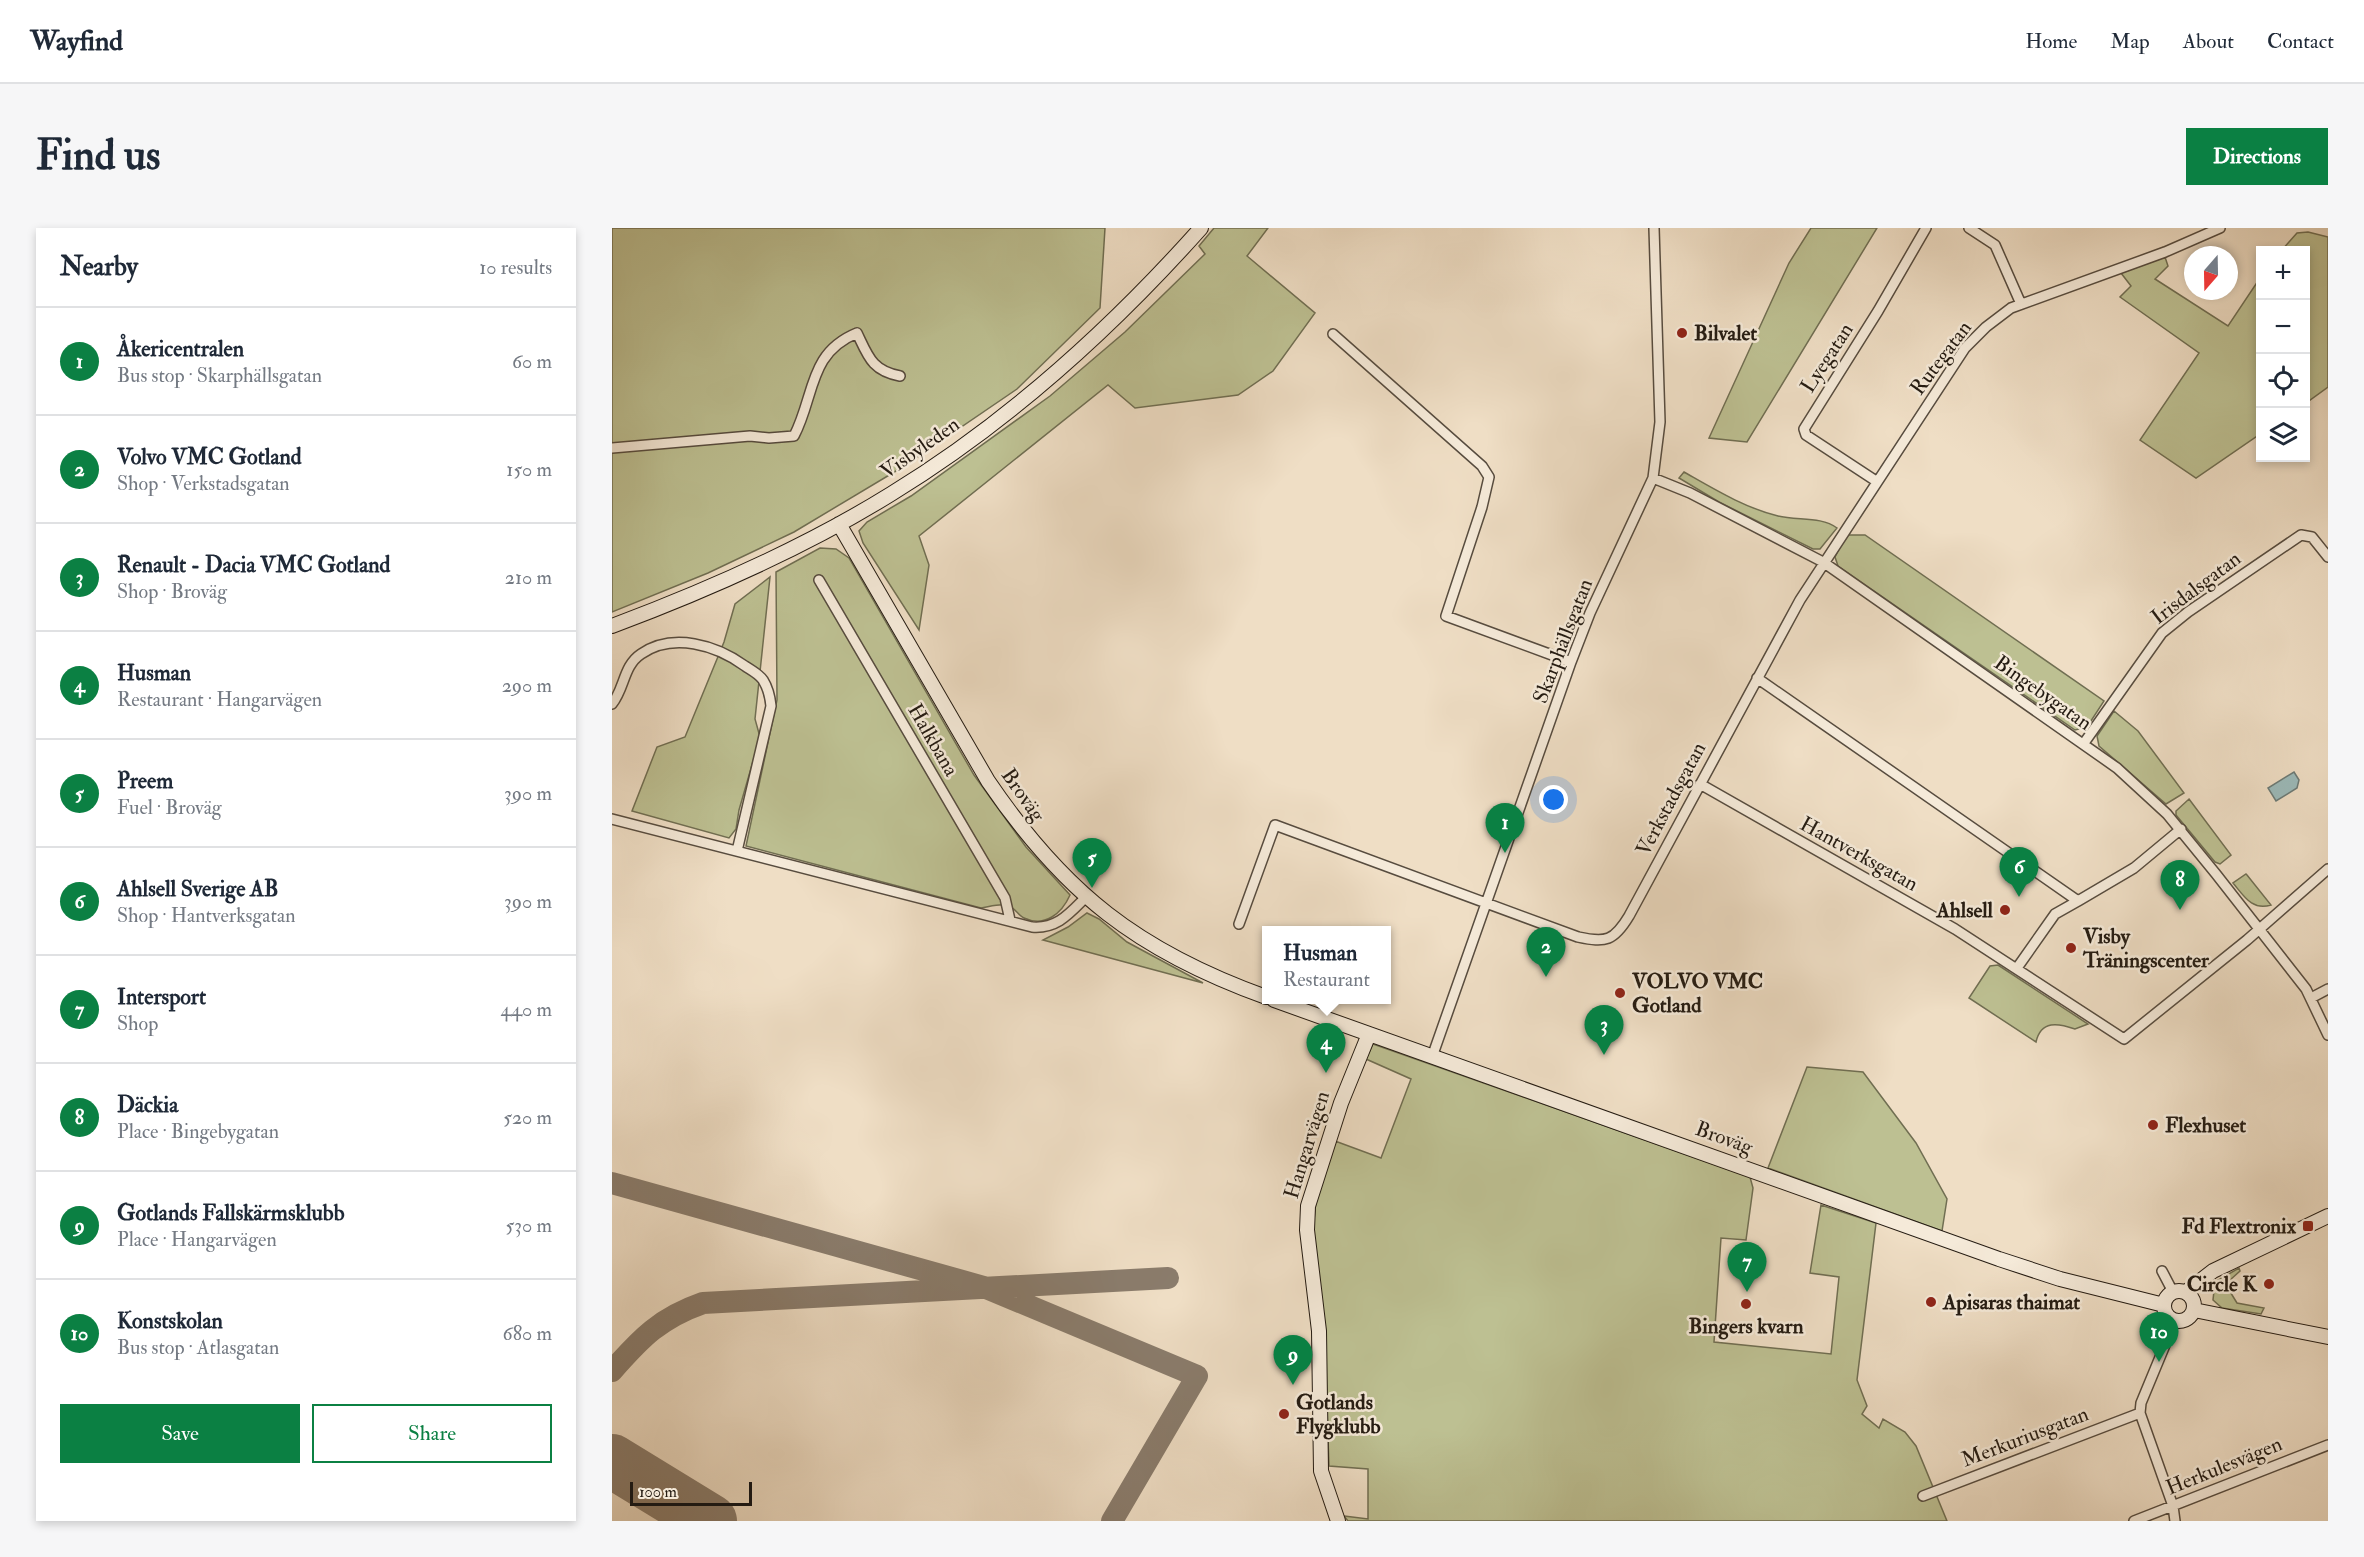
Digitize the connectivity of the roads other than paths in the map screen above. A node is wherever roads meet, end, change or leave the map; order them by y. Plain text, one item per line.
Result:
1 (1201, 228) edge
2 (1654, 228) edge
3 (1926, 228) edge
4 (1969, 228) edge
5 (2220, 228) edge
6 (2021, 304) junction
7 (1333, 334) dead end
8 (900, 376) dead end
9 (612, 448) edge
10 (1653, 478) junction
11 (1876, 481) junction
12 (839, 525) junction
13 (2328, 557) edge
14 (1823, 562) junction
15 (819, 580) dead end
16 (612, 626) edge
17 (1571, 662) junction
18 (1757, 678) junction
19 (612, 704) edge
20 (2084, 743) junction
21 (1700, 784) junction
22 (612, 819) edge
23 (2181, 829) junction
24 (737, 850) junction
25 (2328, 868) edge
26 (1086, 897) junction
27 (2078, 901) junction
28 (1488, 904) junction
29 (1010, 920) junction
30 (1239, 924) dead end
31 (2260, 928) junction
32 (2017, 968) junction
33 (2328, 989) edge
34 (1262, 995) edge
35 (2311, 998) junction
36 (1288, 1004) edge
37 (1369, 1034) junction
38 (2328, 1035) edge
39 (1432, 1057) junction
40 (2328, 1216) edge
41 (2162, 1271) dead end
42 (2179, 1292) junction
43 (2164, 1305) junction
44 (2194, 1310) junction
45 (2175, 1320) junction
46 (2328, 1337) edge
47 (2139, 1413) junction
48 (2328, 1445) edge
49 (1923, 1496) dead end
50 (2173, 1506) junction
51 (1338, 1521) edge
52 (2134, 1521) edge
53 (2175, 1521) edge

1 - 12 main road, Visbyleden
2 - 10 street, Skarphällsgatan
3 - 11 street, Lyegatan
4 - 6 street
5 - 6 street, Rutegatan
6 - 11 street, Rutegatan
7 - 17 street
8 - 9 street
10 - 14 street, Bingebygatan
10 - 17 street, Skarphällsgatan
11 - 14 street, Rutegatan
12 - 16 main road, Visbyleden
12 - 26 main road, Broväg
13 - 20 street, Irisdalsgatan
14 - 18 street, Verkstadsgatan
14 - 20 street, Bingebygatan
15 - 29 street, Halkbana
17 - 28 street, Skarphällsgatan
18 - 21 street, Verkstadsgatan
18 - 27 street
19 - 24 street
20 - 23 street, Bingebygatan
21 - 28 street, Verkstadsgatan
21 - 32 street, Hantverksgatan
22 - 24 street
23 - 27 street
23 - 31 street, Bingebygatan
24 - 29 street
25 - 31 street
26 - 29 street
26 - 34 main road, Broväg
27 - 32 street
28 - 30 street, Verkstadsgatan
28 - 39 street, Skarphällsgatan
31 - 32 street, Hantverksgatan
31 - 35 street, Bingebygatan
33 - 35 street
35 - 38 street, Bingebygatan
36 - 37 main road, Broväg
37 - 39 main road, Broväg
37 - 51 main road, Hangarvägen
39 - 43 main road, Broväg
40 - 42 main road
41 - 42 street
42 - 43 main road
42 - 44 main road
43 - 45 main road
44 - 45 main road
44 - 46 main road
45 - 47 street
47 - 49 street, Merkuriusgatan
47 - 50 street
48 - 50 street, Herkulesvägen
50 - 52 street, Herkulesvägen
50 - 53 street

